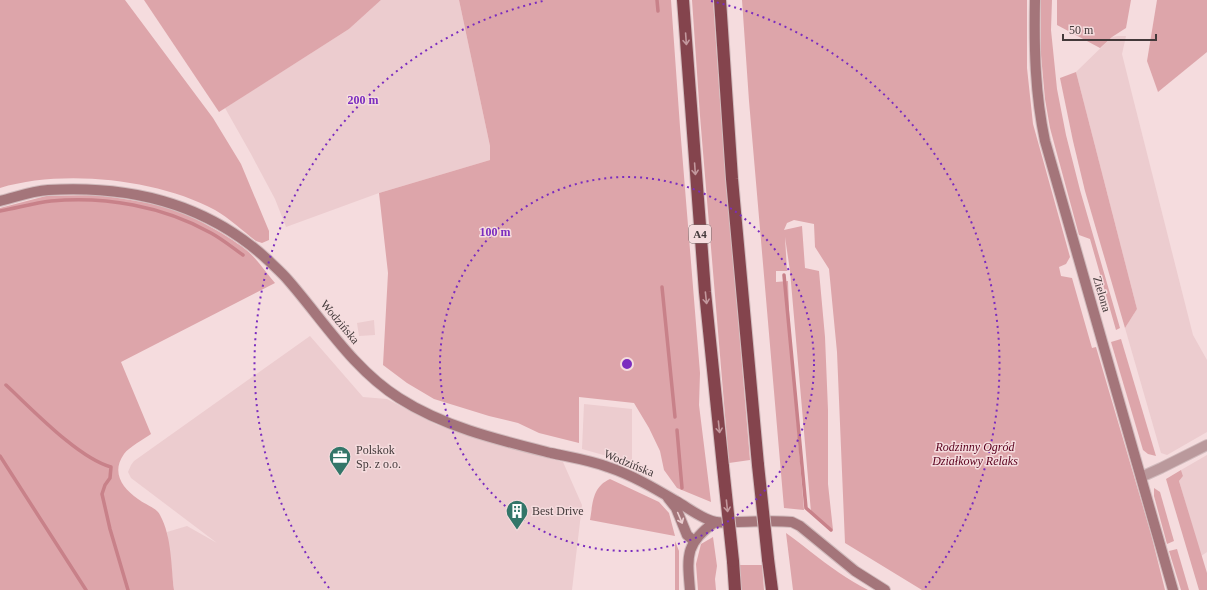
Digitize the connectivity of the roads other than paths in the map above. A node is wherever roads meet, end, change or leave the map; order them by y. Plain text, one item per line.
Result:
1 (683, 0) edge
2 (720, 0) edge
3 (1035, 0) edge
4 (0, 201) edge
5 (1207, 445) edge
6 (1141, 477) junction
7 (664, 494) junction
8 (715, 522) junction
9 (694, 541) junction
10 (690, 590) edge
11 (736, 590) edge
12 (772, 590) edge
13 (885, 590) edge
14 (1173, 590) edge

1 -> 11 highway, A4, bridge
2 - 12 highway, bridge
3 - 6 street, Zielona
4 - 7 street, Wodzińska
5 - 6 street
6 - 14 street, Zielona
7 - 8 street, Wodzińska
7 -> 9 street, Wodzińska
8 - 9 street
8 - 13 street, Wodzińska
9 - 10 street

